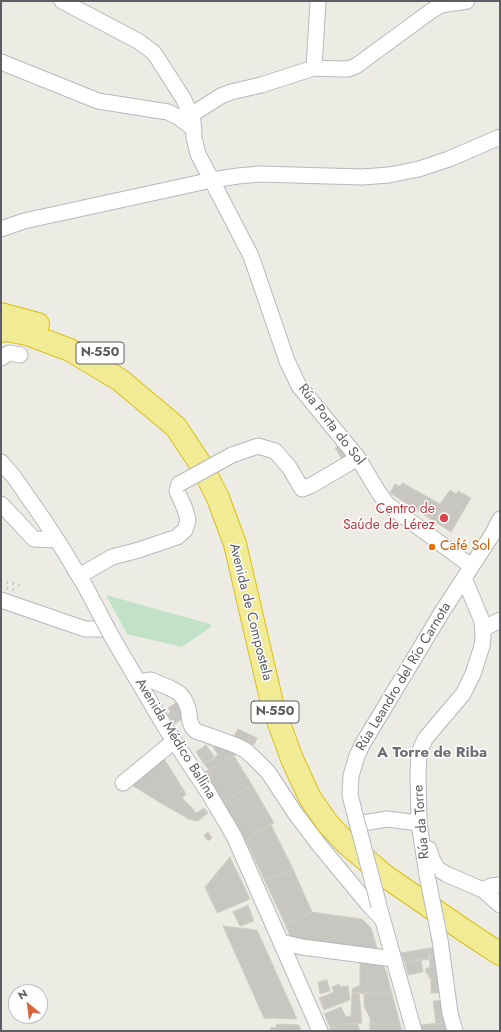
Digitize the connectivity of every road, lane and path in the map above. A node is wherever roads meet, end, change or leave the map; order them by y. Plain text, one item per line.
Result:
1 (62, 1) edge
2 (318, 1) edge
3 (467, 1) edge
4 (1, 62) edge
5 (314, 68) junction
6 (193, 122) junction
7 (500, 136) edge
8 (212, 180) junction
9 (1, 229) edge
10 (1, 314) edge
11 (1, 332) edge
12 (27, 334) junction
13 (1, 340) edge
14 (20, 355) dead end
15 (1, 358) edge
16 (176, 427) junction
17 (358, 458) junction
18 (1, 462) edge
19 (1, 504) edge
20 (500, 519) edge
21 (57, 540) junction
22 (468, 572) junction
23 (81, 580) junction
24 (1, 600) edge
25 (500, 620) edge
26 (483, 629) junction
27 (110, 632) junction
28 (139, 682) junction
29 (174, 741) junction
30 (123, 783) dead end
31 (357, 824) junction
32 (420, 827) junction
33 (500, 885) edge
34 (483, 890) junction
35 (500, 905) edge
36 (381, 913) junction
37 (468, 933) junction
38 (281, 942) junction
39 (500, 954) edge
40 (394, 959) junction
41 (500, 962) edge
42 (320, 1031) edge
43 (414, 1031) edge
44 (455, 1031) edge

1 - 6 street
2 - 5 street
3 - 5 street
4 - 6 street
5 - 6 street
6 - 8 street, Rúa Porta do Sol
7 - 8 street
8 - 9 street
8 - 17 street, Rúa Porta do Sol
10 - 16 highway, N-550
11 - 12 highway, Avenida de Compostela / N-550
12 - 13 street
12 - 16 highway, Avenida de Compostela / N-550
14 - 15 street
16 - 37 highway, Avenida de Compostela / N-550
17 - 22 street, Rúa Porta do Sol
17 - 23 street, bridge
18 - 21 street, Avenida Médico Ballina
19 - 21 street
20 - 22 street, Rúa Leandro del Río Carnota
21 - 23 street, Avenida Médico Ballina
22 - 26 street, Rúa da Torre
22 - 31 street, Rúa Leandro del Río Carnota, bridge
23 - 27 street, Avenida Médico Ballina, bridge
24 - 27 street
25 - 26 street
26 - 32 street, Rúa da Torre
27 - 28 street, Avenida Médico Ballina
28 - 29 street, Avenida Médico Ballina
28 - 36 street
29 - 30 street
29 - 38 street, Avenida Médico Ballina
31 - 32 street
31 - 36 street, Rúa Leandro del Río Carnota, bridge
32 - 34 street
32 - 44 street, Rúa da Torre, bridge
33 - 34 street
34 - 35 street
36 - 40 street, Rúa Leandro del Río Carnota
37 - 39 highway, Avenida de Compostela / N-550
37 - 41 highway, Avenida de Compostela / N-550
38 - 40 street
38 - 42 street, Avenida Médico Ballina
40 - 43 street, Rúa Leandro del Río Carnota

